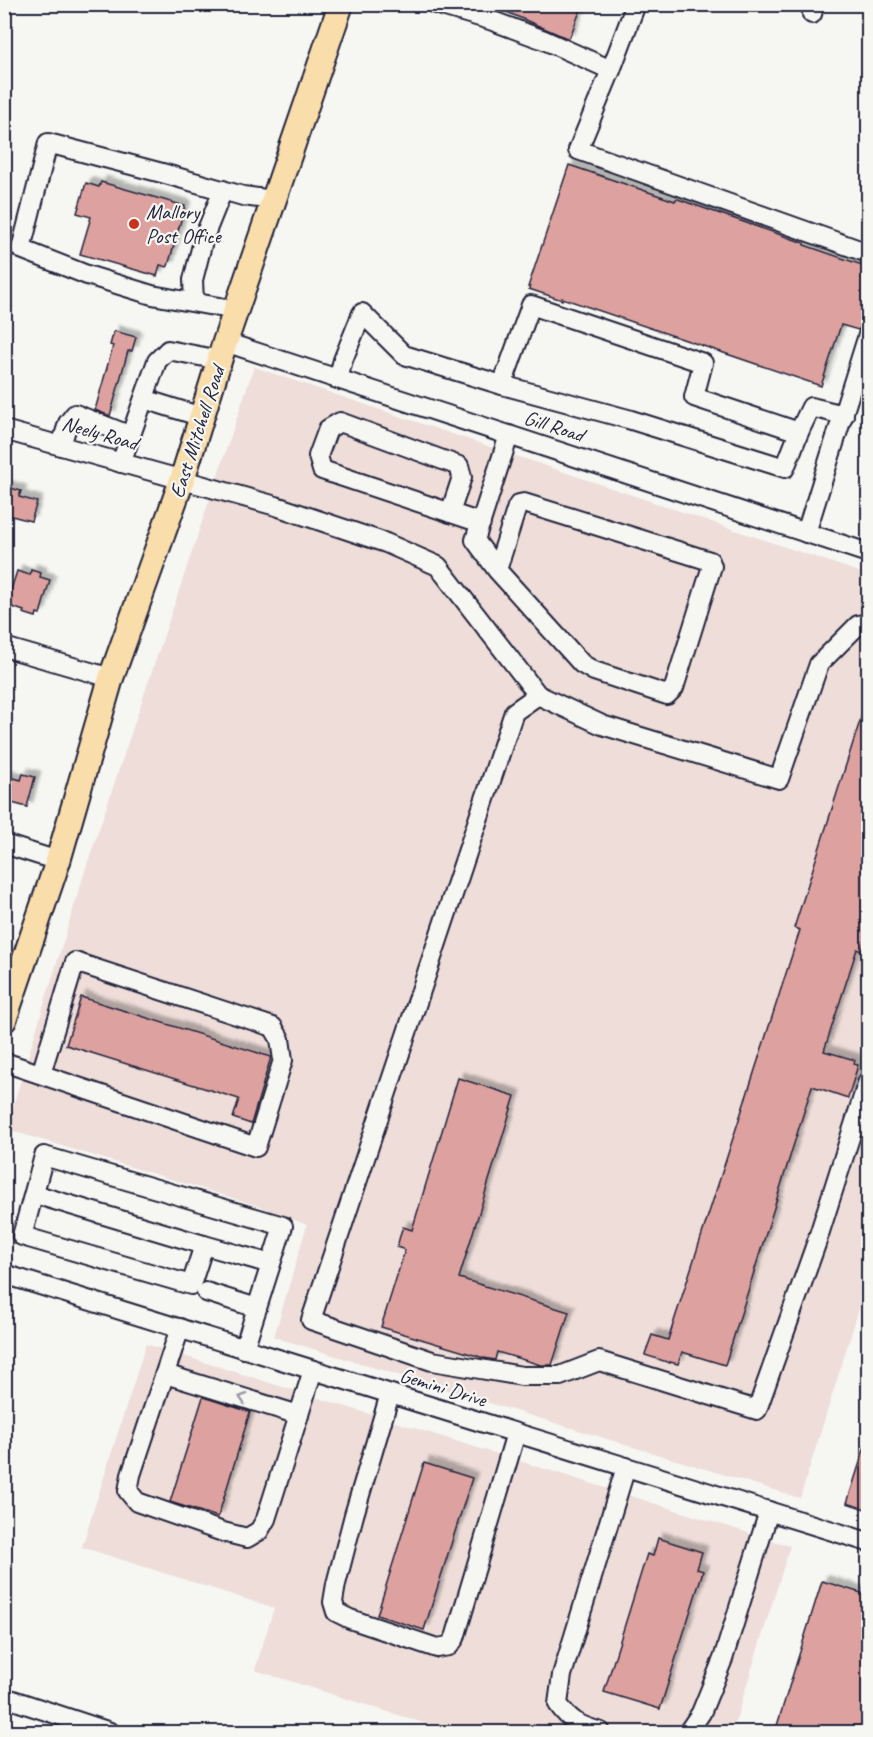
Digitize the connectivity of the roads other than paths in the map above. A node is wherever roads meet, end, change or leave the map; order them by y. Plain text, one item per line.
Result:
1 (341, 4) edge
2 (636, 4) edge
3 (443, 6) edge
4 (494, 12) edge
5 (611, 70) junction
6 (223, 190) junction
7 (274, 200) junction
8 (868, 253) edge
9 (194, 303) junction
10 (236, 310) junction
11 (868, 335) edge
12 (223, 351) junction
13 (338, 379) junction
14 (502, 385) junction
15 (144, 399) junction
16 (844, 416) junction
17 (202, 417) junction
18 (4, 430) edge
19 (799, 432) junction
20 (508, 435) junction
21 (131, 436) junction
22 (61, 446) junction
23 (121, 463) junction
24 (182, 480) junction
25 (450, 513) junction
26 (481, 523) junction
27 (806, 532) junction
28 (868, 553) edge
29 (497, 570) junction
30 (868, 623) edge
31 (4, 647) edge
32 (111, 678) junction
33 (538, 695) junction
34 (4, 844) edge
35 (58, 861) junction
36 (4, 1020) edge
37 (4, 1062) edge
38 (40, 1074) junction
39 (868, 1081) edge
40 (34, 1194) junction
41 (204, 1245) junction
42 (271, 1264) junction
43 (4, 1274) edge
44 (206, 1292) dead end
45 (257, 1308) junction
46 (180, 1328) junction
47 (244, 1348) junction
48 (313, 1370) junction
49 (165, 1374) junction
50 (390, 1394) junction
51 (299, 1415) junction
52 (516, 1433) junction
53 (626, 1467) junction
54 (768, 1511) junction
55 (868, 1542) edge
56 (4, 1697) edge
57 (110, 1732) edge
58 (601, 1732) edge
59 (688, 1732) edge

1 - 7 main road, East Mitchell Road
2 - 5 street
3 - 4 street
4 - 5 street
5 - 8 street
6 - 7 street
6 - 9 street
6 - 9 street
7 - 10 main road, East Mitchell Road
9 - 10 street
10 - 12 main road, East Mitchell Road
11 - 16 street
12 - 13 street, Gill Road
12 - 15 street, Gill Road
12 - 17 main road, East Mitchell Road
13 - 14 street
13 - 20 street, Gill Road
14 - 19 street
14 - 19 street
15 - 17 street
15 - 21 street
16 - 19 street
16 - 27 street
17 - 24 main road, East Mitchell Road
18 - 22 street, Neely Road
20 - 26 street
20 - 27 street, Gill Road
21 - 22 street
21 - 23 street
22 - 23 street, Neely Road
23 - 24 street, Neely Road
24 - 32 main road, East Mitchell Road
24 - 33 street, Neely Road
25 - 25 street
25 - 26 street
26 - 29 street
27 - 28 street, Gill Road
29 - 29 street
30 - 33 street
31 - 32 street
32 - 35 main road, East Mitchell Road
33 - 39 street
34 - 35 street
35 - 36 main road, East Mitchell Road
37 - 38 street
38 - 38 street
40 - 41 street
40 - 41 street
40 - 42 street
41 - 42 street
42 - 45 street
43 - 46 street, Gemini Drive
44 - 45 street
45 - 47 street
46 - 47 street, Gemini Drive
46 - 49 street
47 - 48 street, Gemini Drive
48 - 50 street, Gemini Drive
48 - 51 street
51 -> 49 street
49 - 51 street
50 - 52 street, Gemini Drive
50 - 52 street
52 - 53 street, Gemini Drive
53 - 54 street, Gemini Drive
53 - 58 street
54 - 55 street, Gemini Drive
54 - 59 street
56 - 57 street

